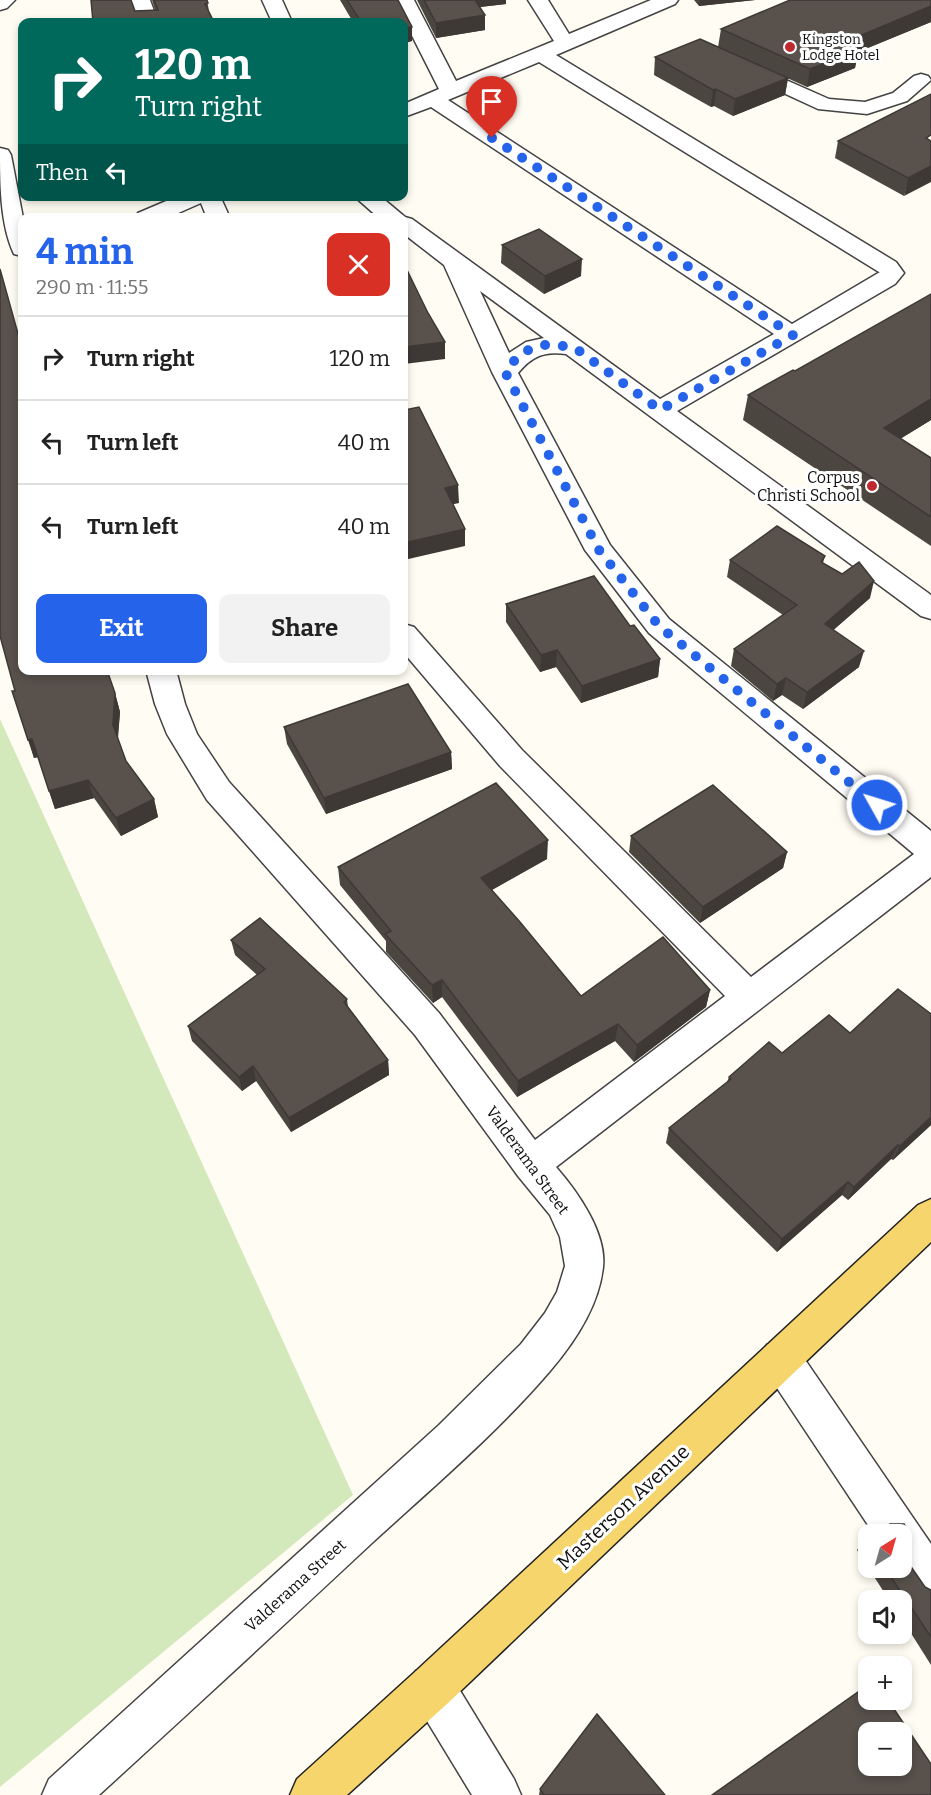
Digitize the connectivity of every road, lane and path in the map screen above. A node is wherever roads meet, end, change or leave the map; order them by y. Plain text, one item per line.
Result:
1 (5, 0) edge
2 (140, 0) edge
3 (272, 0) edge
4 (404, 0) edge
5 (538, 0) edge
6 (668, 0) edge
7 (0, 4) edge
8 (147, 18) edge
9 (280, 18) edge
10 (565, 43) junction
11 (539, 53) junction
12 (722, 57) edge
13 (928, 76) edge
14 (442, 95) junction
15 (408, 109) edge
16 (0, 154) edge
17 (186, 201) edge
18 (372, 201) edge
19 (158, 213) edge
20 (387, 213) edge
21 (408, 227) edge
22 (18, 237) edge
23 (454, 260) junction
24 (793, 335) junction
25 (575, 348) junction
26 (505, 372) junction
27 (660, 410) junction
28 (931, 609) edge
29 (408, 639) edge
30 (162, 675) edge
31 (931, 849) edge
32 (931, 860) edge
33 (750, 999) junction
34 (531, 1164) junction
35 (931, 1217) edge
36 (781, 1359) junction
37 (892, 1524) edge
38 (912, 1554) edge
39 (931, 1582) edge
40 (432, 1687) junction
41 (65, 1795) edge
42 (313, 1795) edge
43 (498, 1795) edge

1 - 7 street
2 - 8 street
3 - 9 street
4 - 14 street
5 - 10 street
6 - 10 street
10 - 11 street
11 - 14 street
11 - 24 street
12 - 13 street
14 - 15 street
14 - 24 street
16 - 22 street
17 - 19 street
18 - 20 street
21 - 23 street
23 - 25 street
23 - 26 street
24 - 27 street
25 - 26 street
25 - 27 street
26 - 31 street
27 - 28 street
29 - 33 street
30 - 34 street, Valderama Street
32 - 33 street
33 - 34 street
34 - 41 street, Valderama Street
35 - 36 main road, Masterson Avenue
36 - 37 street
36 - 40 main road, Masterson Avenue
38 - 39 street
40 - 42 main road, Masterson Avenue
40 - 43 street

